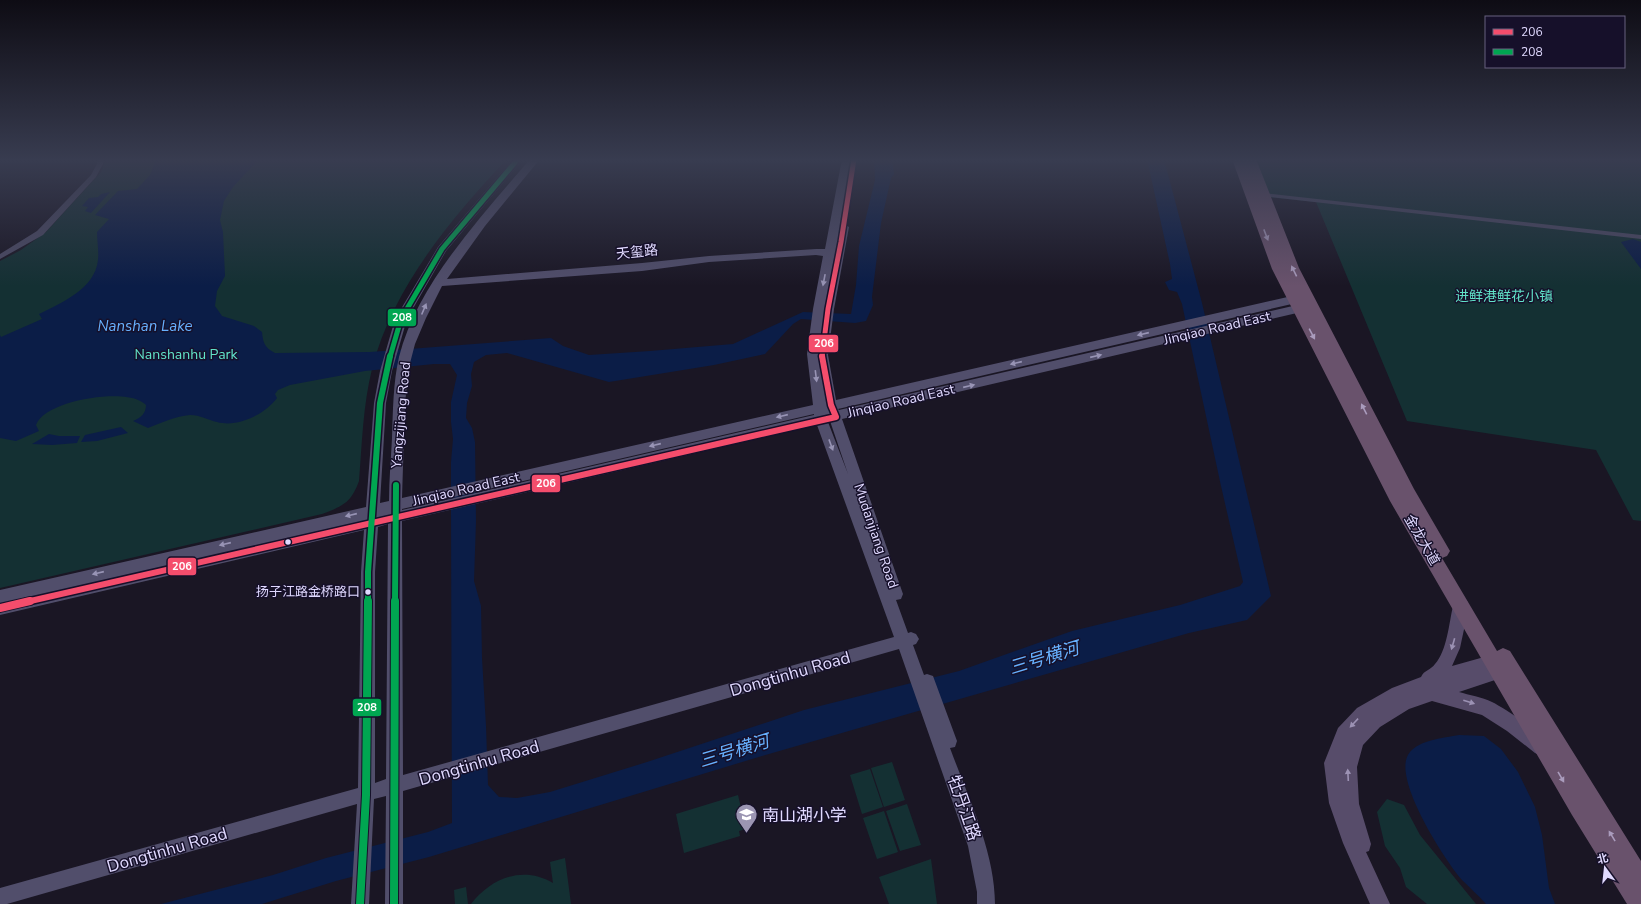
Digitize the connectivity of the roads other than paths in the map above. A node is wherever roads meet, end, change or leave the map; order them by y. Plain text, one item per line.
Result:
1 (70, 201) edge
2 (482, 201) edge
3 (499, 201) edge
4 (841, 201) edge
5 (845, 201) edge
6 (1254, 201) edge
7 (1266, 201) edge
8 (1320, 201) edge
9 (1641, 237) edge
10 (834, 254) junction
11 (0, 256) edge
12 (438, 283) junction
13 (1303, 303) junction
14 (827, 412) junction
15 (395, 511) junction
16 (373, 516) junction
17 (0, 596) edge
18 (1461, 606) junction
19 (0, 608) edge
20 (907, 641) junction
21 (1502, 665) junction
22 (1426, 689) junction
23 (935, 714) junction
24 (1546, 751) junction
25 (395, 786) junction
26 (366, 794) junction
27 (1641, 881) edge
28 (0, 897) edge
29 (360, 904) edge
30 (394, 904) edge
31 (986, 904) edge
32 (994, 904) edge
33 (1380, 904) edge
34 (1391, 904) edge
35 (1640, 904) edge

1 - 11 street
2 - 16 street, Yangzijiang Road
3 - 12 street, Yangzijiang Road
4 - 10 street, Mudanjiang Road
5 - 10 street, Mudanjiang Road
6 -> 13 highway, 金龙大道
13 -> 7 highway, 金龙大道
8 - 9 street
10 - 12 street, 天玺路
10 - 14 street, Mudanjiang Road
15 -> 12 street, Yangzijiang Road
13 - 14 street, Jinqiao Road East
13 -> 18 highway, 金龙大道
21 -> 13 highway, 金龙大道
14 - 15 street, Jinqiao Road East
14 - 20 street, Mudanjiang Road
15 - 16 street, Jinqiao Road East
15 - 25 street, Yangzijiang Road
16 -> 17 street, Jinqiao Road East
16 - 19 street, Jinqiao Road East
16 - 26 street, Yangzijiang Road
18 - 21 highway, 金龙大道
18 -> 22 main road
20 - 23 street, Mudanjiang Road
20 - 25 street, Dongtinhu Road
21 - 22 main road
21 - 24 highway, 金龙大道
27 -> 21 highway, 金龙大道
22 -> 24 main road
22 -> 33 main road
34 -> 22 main road
23 - 31 street, 牡丹江路
23 - 32 street, Mudanjiang Road
24 -> 35 highway, 金龙大道
25 - 26 street, Dongtinhu Road
25 - 30 street, Yangzijiang Road
26 - 28 street, Dongtinhu Road
26 - 29 street, Yangzijiang Road

